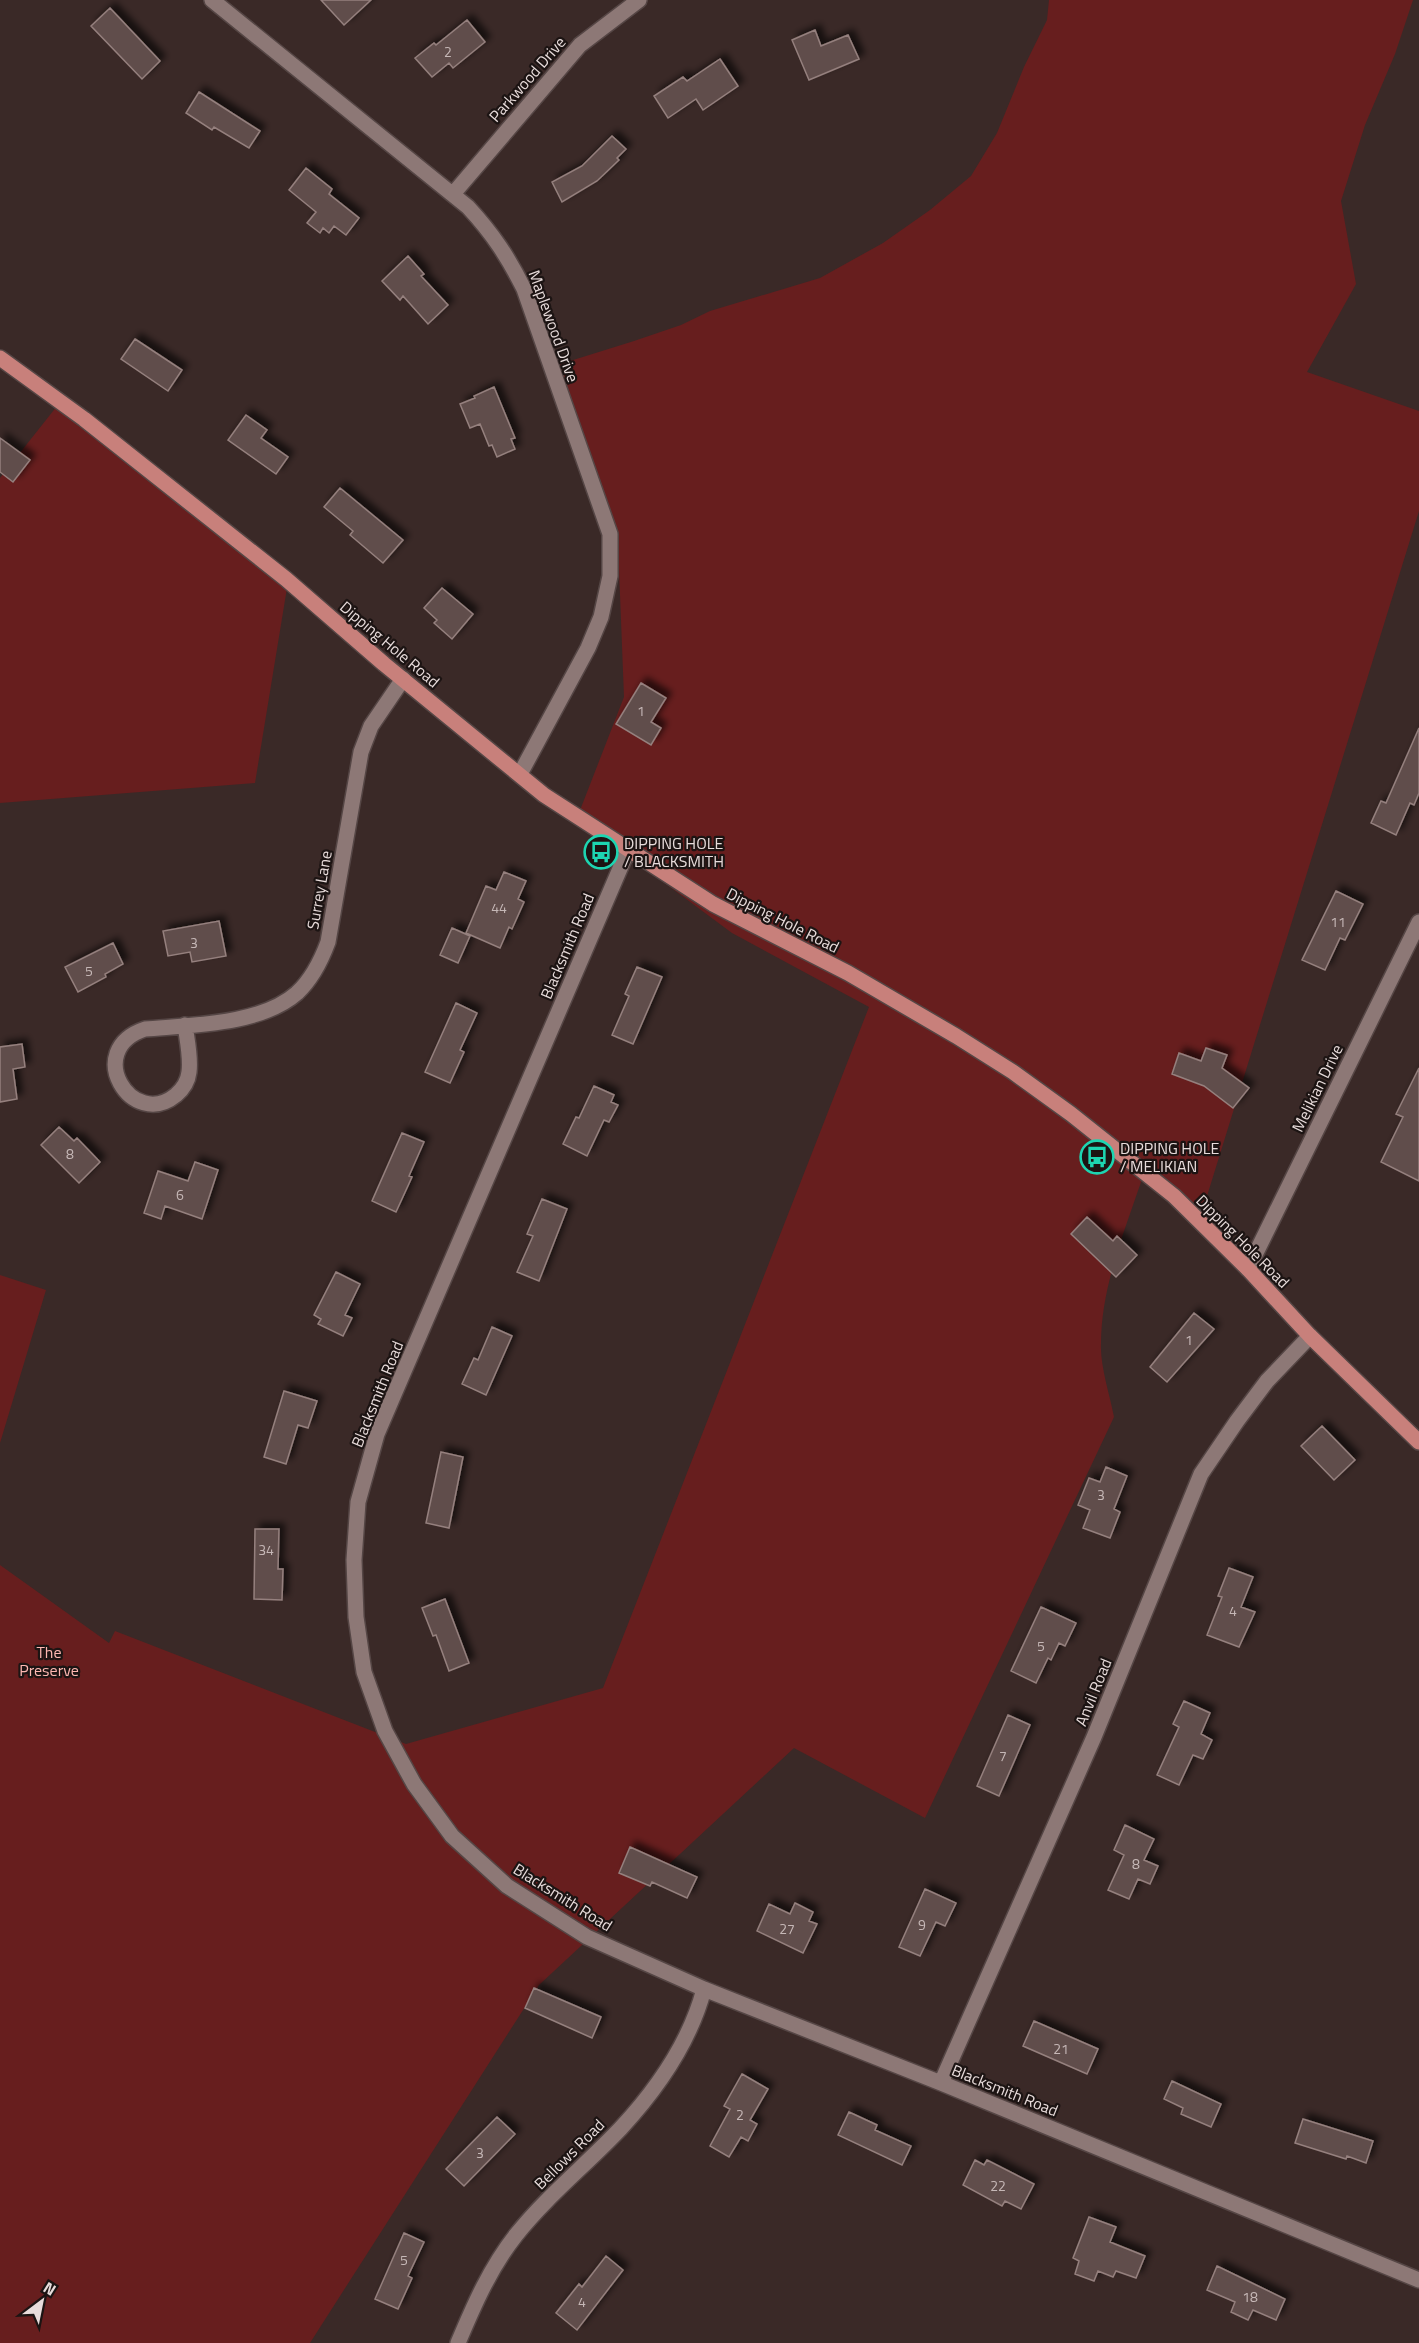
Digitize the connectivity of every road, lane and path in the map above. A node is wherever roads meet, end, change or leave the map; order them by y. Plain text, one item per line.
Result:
1 (212, 0) edge
2 (639, 0) edge
3 (453, 194) junction
4 (0, 358) edge
5 (403, 679) junction
6 (520, 774) junction
7 (628, 850) junction
8 (1419, 922) edge
9 (185, 1025) junction
10 (1248, 1269) junction
11 (1310, 1336) junction
12 (1419, 1442) edge
13 (704, 1989) junction
14 (941, 2083) junction
15 (1419, 2280) edge
16 (458, 2343) edge

1 - 3 street, Maplewood Drive
2 - 3 street, Parkwood Drive
3 - 6 street, Maplewood Drive
4 - 5 main road, Dipping Hole Road
5 - 6 main road, Dipping Hole Road
5 - 9 street, Surrey Lane
6 - 7 main road, Dipping Hole Road
7 - 10 main road, Dipping Hole Road
7 - 13 street, Blacksmith Road
8 - 10 street, Melikian Drive
9 - 9 street, Surrey Lane
10 - 11 main road, Dipping Hole Road
11 - 12 main road, Dipping Hole Road
11 - 14 street, Anvil Road
13 - 14 street, Blacksmith Road
13 - 16 street, Bellows Road
14 - 15 street, Blacksmith Road

